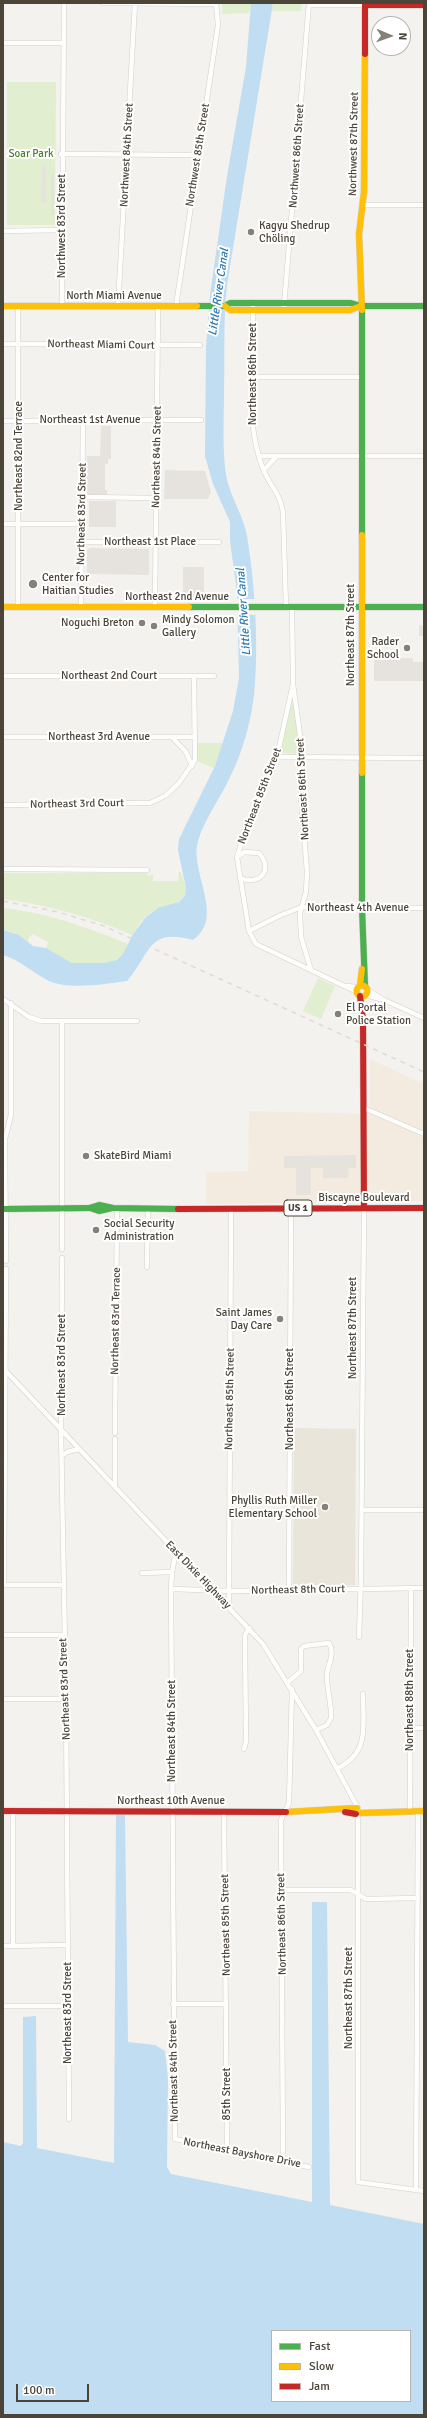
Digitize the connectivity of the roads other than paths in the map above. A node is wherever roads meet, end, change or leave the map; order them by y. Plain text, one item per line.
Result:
1 (64, 3) edge
2 (103, 3) edge
3 (135, 3) edge
4 (216, 3) edge
5 (309, 4) edge
6 (365, 5) junction
7 (424, 5) edge
8 (3, 43) edge
9 (62, 43) junction
10 (61, 154) junction
11 (127, 155) junction
12 (198, 155) junction
13 (362, 205) junction
14 (424, 205) edge
15 (62, 230) junction
16 (3, 231) edge
17 (252, 302) junction
18 (285, 302) junction
19 (3, 306) edge
20 (18, 306) junction
21 (62, 306) junction
22 (118, 306) junction
23 (158, 306) junction
24 (176, 306) junction
25 (225, 306) junction
26 (361, 306) junction
27 (424, 306) edge
28 (252, 310) junction
29 (284, 310) junction
30 (3, 344) edge
31 (19, 344) junction
32 (200, 344) dead end
33 (158, 345) junction
34 (252, 377) junction
35 (361, 377) junction
36 (3, 420) edge
37 (18, 420) junction
38 (83, 420) junction
39 (158, 420) junction
40 (201, 420) dead end
41 (259, 456) junction
42 (361, 456) junction
43 (424, 456) edge
44 (276, 457) junction
45 (264, 470) junction
46 (82, 497) junction
47 (156, 498) junction
48 (19, 523) junction
49 (3, 524) edge
50 (82, 524) junction
51 (82, 542) junction
52 (156, 542) junction
53 (219, 542) dead end
54 (3, 606) edge
55 (18, 607) junction
56 (81, 607) junction
57 (155, 607) junction
58 (289, 607) junction
59 (360, 607) junction
60 (424, 607) edge
61 (3, 676) edge
62 (214, 676) dead end
63 (194, 677) junction
64 (293, 684) junction
65 (3, 737) edge
66 (172, 737) junction
67 (195, 737) junction
68 (277, 757) junction
69 (302, 757) junction
70 (361, 758) junction
71 (424, 758) edge
72 (192, 766) junction
73 (3, 805) edge
74 (237, 857) junction
75 (3, 869) edge
76 (146, 870) dead end
77 (240, 878) junction
78 (302, 907) junction
79 (362, 908) junction
80 (424, 908) edge
81 (249, 932) junction
82 (312, 970) junction
83 (363, 991) junction
84 (3, 999) edge
85 (11, 1003) junction
86 (424, 1018) edge
87 (62, 1021) junction
88 (137, 1021) dead end
89 (364, 1108) junction
90 (424, 1134) edge
91 (63, 1208) junction
92 (115, 1208) junction
93 (148, 1208) junction
94 (231, 1208) junction
95 (291, 1208) junction
96 (364, 1208) junction
97 (424, 1208) edge
98 (5, 1209) edge
99 (62, 1249) dead end
100 (62, 1258) dead end
101 (6, 1261) dead end
102 (147, 1267) dead end
103 (6, 1269) dead end
104 (3, 1368) edge
105 (6, 1374) junction
106 (61, 1430) junction
107 (115, 1434) dead end
108 (115, 1439) dead end
109 (79, 1449) junction
110 (62, 1456) junction
111 (115, 1487) junction
112 (362, 1510) junction
113 (424, 1510) edge
114 (176, 1551) junction
115 (172, 1572) junction
116 (142, 1573) dead end
117 (4, 1585) edge
118 (64, 1585) junction
119 (411, 1588) junction
120 (424, 1588) edge
121 (172, 1589) junction
122 (213, 1590) junction
123 (289, 1590) junction
124 (361, 1590) junction
125 (228, 1591) junction
126 (229, 1607) junction
127 (249, 1628) junction
128 (3, 1635) edge
129 (63, 1635) junction
130 (359, 1637) dead end
131 (288, 1682) junction
132 (292, 1689) junction
133 (363, 1694) dead end
134 (3, 1699) edge
135 (66, 1699) junction
136 (410, 1728) junction
137 (424, 1728) edge
138 (316, 1730) junction
139 (244, 1749) dead end
140 (338, 1768) junction
141 (3, 1811) edge
142 (13, 1811) junction
143 (67, 1811) junction
144 (172, 1811) junction
145 (285, 1811) junction
146 (358, 1811) junction
147 (410, 1811) junction
148 (421, 1811) edge
149 (224, 1812) junction
150 (281, 1890) junction
151 (358, 1894) junction
152 (418, 1898) junction
153 (67, 1945) junction
154 (3, 1946) edge
155 (13, 1946) junction
156 (173, 2004) junction
157 (226, 2004) junction
158 (3, 2006) edge
159 (67, 2006) junction
160 (226, 2038) joint
161 (69, 2119) dead end
162 (175, 2139) joint
163 (227, 2150) junction
164 (283, 2161) junction
165 (309, 2166) dead end
166 (416, 2190) junction
167 (424, 2190) edge

1 - 9 street, Northwest 83rd Street
2 - 3 street
3 - 4 street
3 - 11 street, Northwest 84th Street
4 - 12 street, Northwest 85th Street
5 - 6 street
5 - 18 street, Northwest 86th Street
6 - 7 street
6 - 13 street, Northwest 87th Street
8 - 9 street
9 - 10 street, Northwest 83rd Street
10 - 11 street
10 - 15 street, Northwest 83rd Street
11 - 12 street
11 - 22 street, Northwest 84th Street
12 - 24 street, Northwest 85th Street
13 - 14 street
13 - 26 street, Northwest 87th Street
15 - 16 street
15 - 21 street, Northwest 83rd Street
17 - 18 street, North Miami Avenue
17 - 25 street, North Miami Avenue
17 - 28 street, Northeast 86th Street
18 - 26 street, North Miami Avenue
18 - 29 street, Northwest 86th Street
19 - 20 street, North Miami Avenue
20 - 21 street, North Miami Avenue
20 - 31 street, Northeast 82nd Terrace
21 - 22 street, North Miami Avenue
22 - 23 street, North Miami Avenue
23 - 24 street, North Miami Avenue
23 - 33 street, Northeast 84th Street
24 - 25 street, North Miami Avenue
25 - 28 street, North Miami Avenue
26 - 27 street, North Miami Avenue
26 - 29 street, North Miami Avenue
26 - 35 street, Northeast 87th Street
28 - 29 street, North Miami Avenue
28 - 34 street, Northeast 86th Street
30 - 31 street, Northeast Miami Court
31 - 33 street, Northeast Miami Court
31 - 37 street, Northeast 82nd Terrace
32 - 33 street, Northeast Miami Court
33 - 39 street, Northeast 84th Street
34 - 35 street
34 - 41 street, Northeast 86th Street
35 - 42 street, Northeast 87th Street
36 - 37 street, Northeast 1st Avenue
37 - 38 street, Northeast 1st Avenue
37 - 48 street, Northeast 82nd Terrace
38 - 39 street, Northeast 1st Avenue
38 - 46 street, Northeast 83rd Street
39 - 40 street, Northeast 1st Avenue
39 - 47 street, Northeast 84th Street
41 - 44 street
41 - 45 street, Northeast 86th Street
42 - 43 street
42 - 44 street
42 - 59 street, Northeast 87th Street
44 - 45 street
45 - 58 street, Northeast 86th Street
46 - 47 street
46 - 50 street, Northeast 83rd Street
47 - 52 street, Northeast 84th Street
48 - 49 street
48 - 50 street
48 - 55 street, Northeast 82nd Terrace
50 - 51 street, Northeast 83rd Street
51 - 52 street, Northeast 1st Place
51 - 56 street, Northeast 83rd Street
52 - 53 street, Northeast 1st Place
52 - 57 street, Northeast 84th Street
54 - 55 street, Northeast 2nd Avenue
55 - 56 street, Northeast 2nd Avenue
56 - 57 street, Northeast 2nd Avenue
57 - 58 street, Northeast 2nd Avenue
58 - 59 street, Northeast 2nd Avenue
58 - 64 street, Northeast 86th Street
59 - 60 street, Northeast 2nd Avenue
59 - 70 street, Northeast 87th Street
61 - 63 street, Northeast 2nd Court
62 - 63 street, Northeast 2nd Court
63 - 67 street
64 - 68 street, Northeast 85th Street
64 - 69 street, Northeast 86th Street
65 - 66 street, Northeast 3rd Avenue
66 - 67 street, Northeast 3rd Avenue
66 - 72 street
67 - 72 street
68 - 69 street
68 - 74 street, Northeast 85th Street
69 - 70 street
69 - 78 street, Northeast 86th Street
70 - 71 street
70 - 79 street, Northeast 87th Street
72 - 73 street, Northeast 3rd Court
74 - 77 street, Northeast 85th Street
74 - 77 street
75 - 76 street
77 - 81 street, Northeast 85th Street
78 - 79 street, Northeast 4th Avenue
78 - 81 street, Northeast 4th Avenue
78 - 82 street, Northeast 86th Street
79 - 80 street, Northeast 4th Avenue
79 - 83 street, Northeast 87th Street
81 - 82 street
82 - 83 street
83 - 86 street
83 - 89 street, Northeast 87th Street
84 - 85 street
85 - 87 street
85 - 98 street
87 - 88 street
87 - 91 street
89 - 90 street
89 - 96 street, Northeast 87th Street
91 - 92 street, Biscayne Boulevard / US 1
91 - 98 street, Biscayne Boulevard / US 1
91 - 99 street
92 - 93 street, Biscayne Boulevard / US 1
92 - 107 street, Northeast 83rd Terrace
93 - 94 street, Biscayne Boulevard / US 1
93 - 102 street
94 - 95 street, Biscayne Boulevard / US 1
94 - 125 street, Northeast 85th Street
95 - 96 street, Biscayne Boulevard / US 1
95 - 123 street, Northeast 86th Street
96 - 97 street, Biscayne Boulevard / US 1
96 - 112 street, Northeast 87th Street
98 - 101 street
100 - 106 street, Northeast 83rd Street
103 - 105 street
104 - 105 street, East Dixie Highway
105 - 106 street, East Dixie Highway
105 - 117 street
106 - 109 street, East Dixie Highway
106 - 110 street, Northeast 83rd Street
108 - 111 street
109 - 110 street
109 - 111 street, East Dixie Highway
110 - 118 street, Northeast 83rd Street
111 - 114 street, East Dixie Highway
112 - 113 street
112 - 124 street, Northeast 87th Street
114 - 115 street, Northeast 84th Street
114 - 122 street, East Dixie Highway
115 - 116 street
115 - 121 street, Northeast 84th Street
117 - 118 street
118 - 129 street, Northeast 83rd Street
119 - 120 street, Northeast 8th Court
119 - 124 street, Northeast 8th Court
119 - 136 street, Northeast 88th Street
121 - 122 street, Northeast 8th Court
121 - 144 street, Northeast 84th Street
122 - 125 street, Northeast 8th Court
122 - 126 street, East Dixie Highway
123 - 124 street, Northeast 8th Court
123 - 125 street, Northeast 8th Court
124 - 130 street, Northeast 87th Street
125 - 126 street, Northeast 85th Street
126 - 127 street, East Dixie Highway
127 - 131 street, East Dixie Highway
127 - 139 street
128 - 129 street
129 - 135 street, Northeast 83rd Street
131 - 132 street, East Dixie Highway
131 - 138 street
132 - 138 street, East Dixie Highway
132 - 145 street, Northeast 86th Street
133 - 140 street
134 - 135 street
135 - 143 street, Northeast 83rd Street
136 - 137 street
136 - 147 street, Northeast 88th Street
138 - 140 street, East Dixie Highway
140 - 146 street, East Dixie Highway
141 - 142 street, Northeast 10th Avenue
142 - 143 street, Northeast 10th Avenue
142 - 155 street
143 - 144 street, Northeast 10th Avenue
143 - 153 street, Northeast 83rd Street
144 - 149 street, Northeast 10th Avenue
144 - 156 street, Northeast 84th Street
145 - 146 street, Northeast 10th Avenue
145 - 149 street, Northeast 10th Avenue
145 - 150 street, Northeast 86th Street
146 - 147 street, Northeast 10th Avenue
146 - 151 street, Northeast 87th Street
147 - 148 street, Northeast 10th Avenue
148 - 152 street
149 - 157 street, Northeast 85th Street
150 - 151 street
150 - 164 street, Northeast 86th Street
151 - 152 street
151 - 166 street, Northeast 87th Street
152 - 166 street
153 - 155 street
153 - 159 street, Northeast 83rd Street
154 - 155 street
156 - 157 street
156 - 162 street, Northeast 84th Street
157 - 160 street, Northeast 85th Street
158 - 159 street
159 - 161 street, Northeast 83rd Street
160 - 163 street, 85th Street
162 - 163 street, Northeast Bayshore Drive
163 - 164 street, Northeast Bayshore Drive
164 - 165 street, Northeast Bayshore Drive
166 - 167 street

